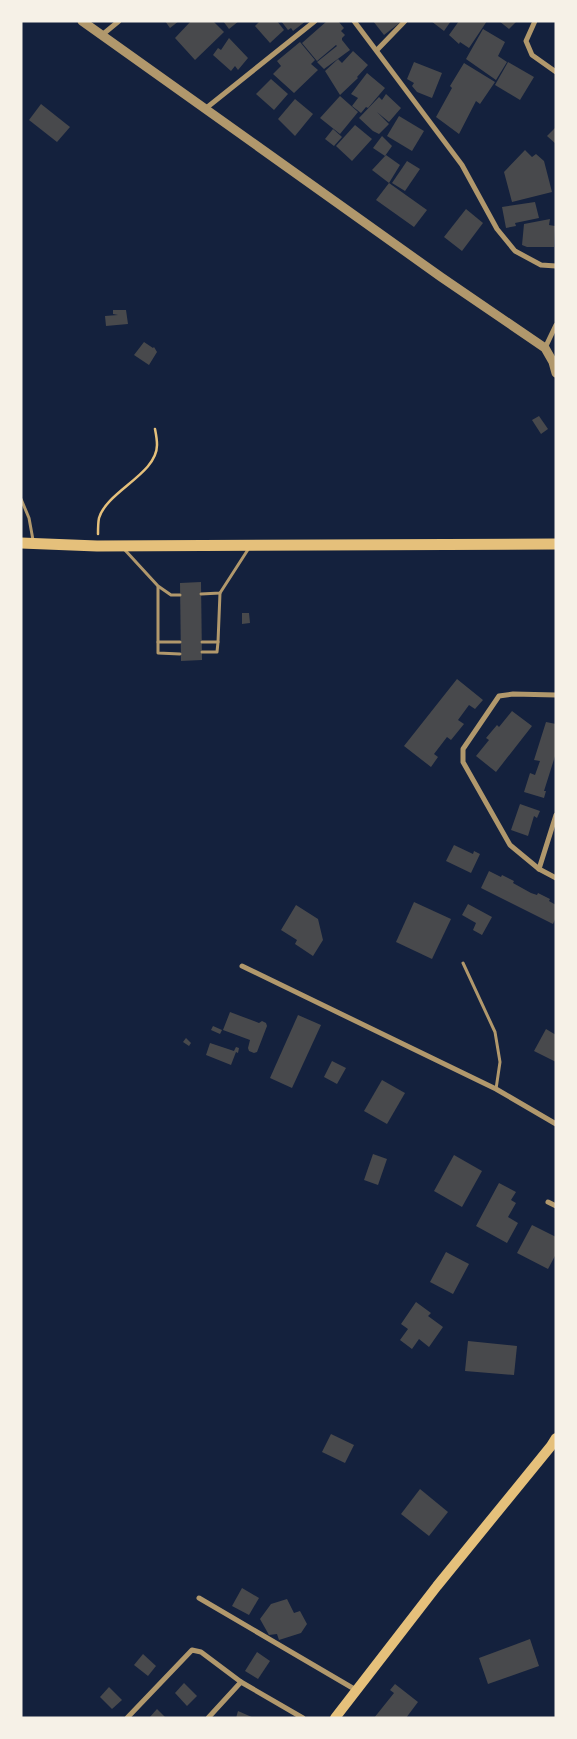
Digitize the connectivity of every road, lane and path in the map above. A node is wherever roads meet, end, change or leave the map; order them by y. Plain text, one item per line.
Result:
1 (82, 21) edge
2 (119, 21) edge
3 (316, 21) edge
4 (354, 21) edge
5 (405, 21) edge
6 (535, 21) edge
7 (102, 34) junction
8 (377, 50) junction
9 (556, 72) edge
10 (205, 109) junction
11 (556, 266) edge
12 (556, 325) edge
13 (545, 348) junction
14 (556, 373) edge
15 (155, 429) dead end
16 (21, 499) edge
17 (21, 543) edge
18 (34, 543) junction
19 (556, 544) edge
20 (120, 545) junction
21 (250, 545) junction
22 (97, 546) junction
23 (158, 586) junction
24 (220, 593) junction
25 (201, 594) dead end
26 (180, 595) dead end
27 (158, 642) junction
28 (180, 642) dead end
29 (202, 642) dead end
30 (218, 642) junction
31 (202, 652) dead end
32 (180, 654) dead end
33 (556, 695) edge
34 (556, 815) edge
35 (539, 869) junction
36 (556, 878) edge
37 (463, 963) dead end
38 (242, 966) dead end
39 (496, 1089) junction
40 (556, 1124) edge
41 (548, 1202) dead end
42 (556, 1206) edge
43 (556, 1438) edge
44 (198, 1598) dead end
45 (240, 1682) junction
46 (356, 1690) junction
47 (127, 1718) edge
48 (208, 1718) edge
49 (302, 1718) edge
50 (335, 1718) edge

1 - 7 street
2 - 7 street
3 - 10 street
4 - 8 street
5 - 8 street
6 - 9 street
7 - 10 street
8 - 11 street
10 - 13 street
12 - 13 street
13 - 14 street
15 - 22 path
16 - 18 lane
17 - 18 main road
18 - 22 main road
19 - 21 main road
20 - 21 main road
20 - 22 main road
20 - 23 lane
21 - 24 lane
23 - 26 lane
23 - 27 lane
24 - 25 lane
24 - 30 lane
27 - 28 lane
27 - 32 lane
29 - 30 lane
30 - 31 lane
33 - 35 street
34 - 35 street
35 - 36 street
37 - 39 lane
38 - 39 street
39 - 40 street
41 - 42 street
43 - 46 main road
44 - 46 street
45 - 47 street
45 - 48 street
45 - 49 street
46 - 50 main road

